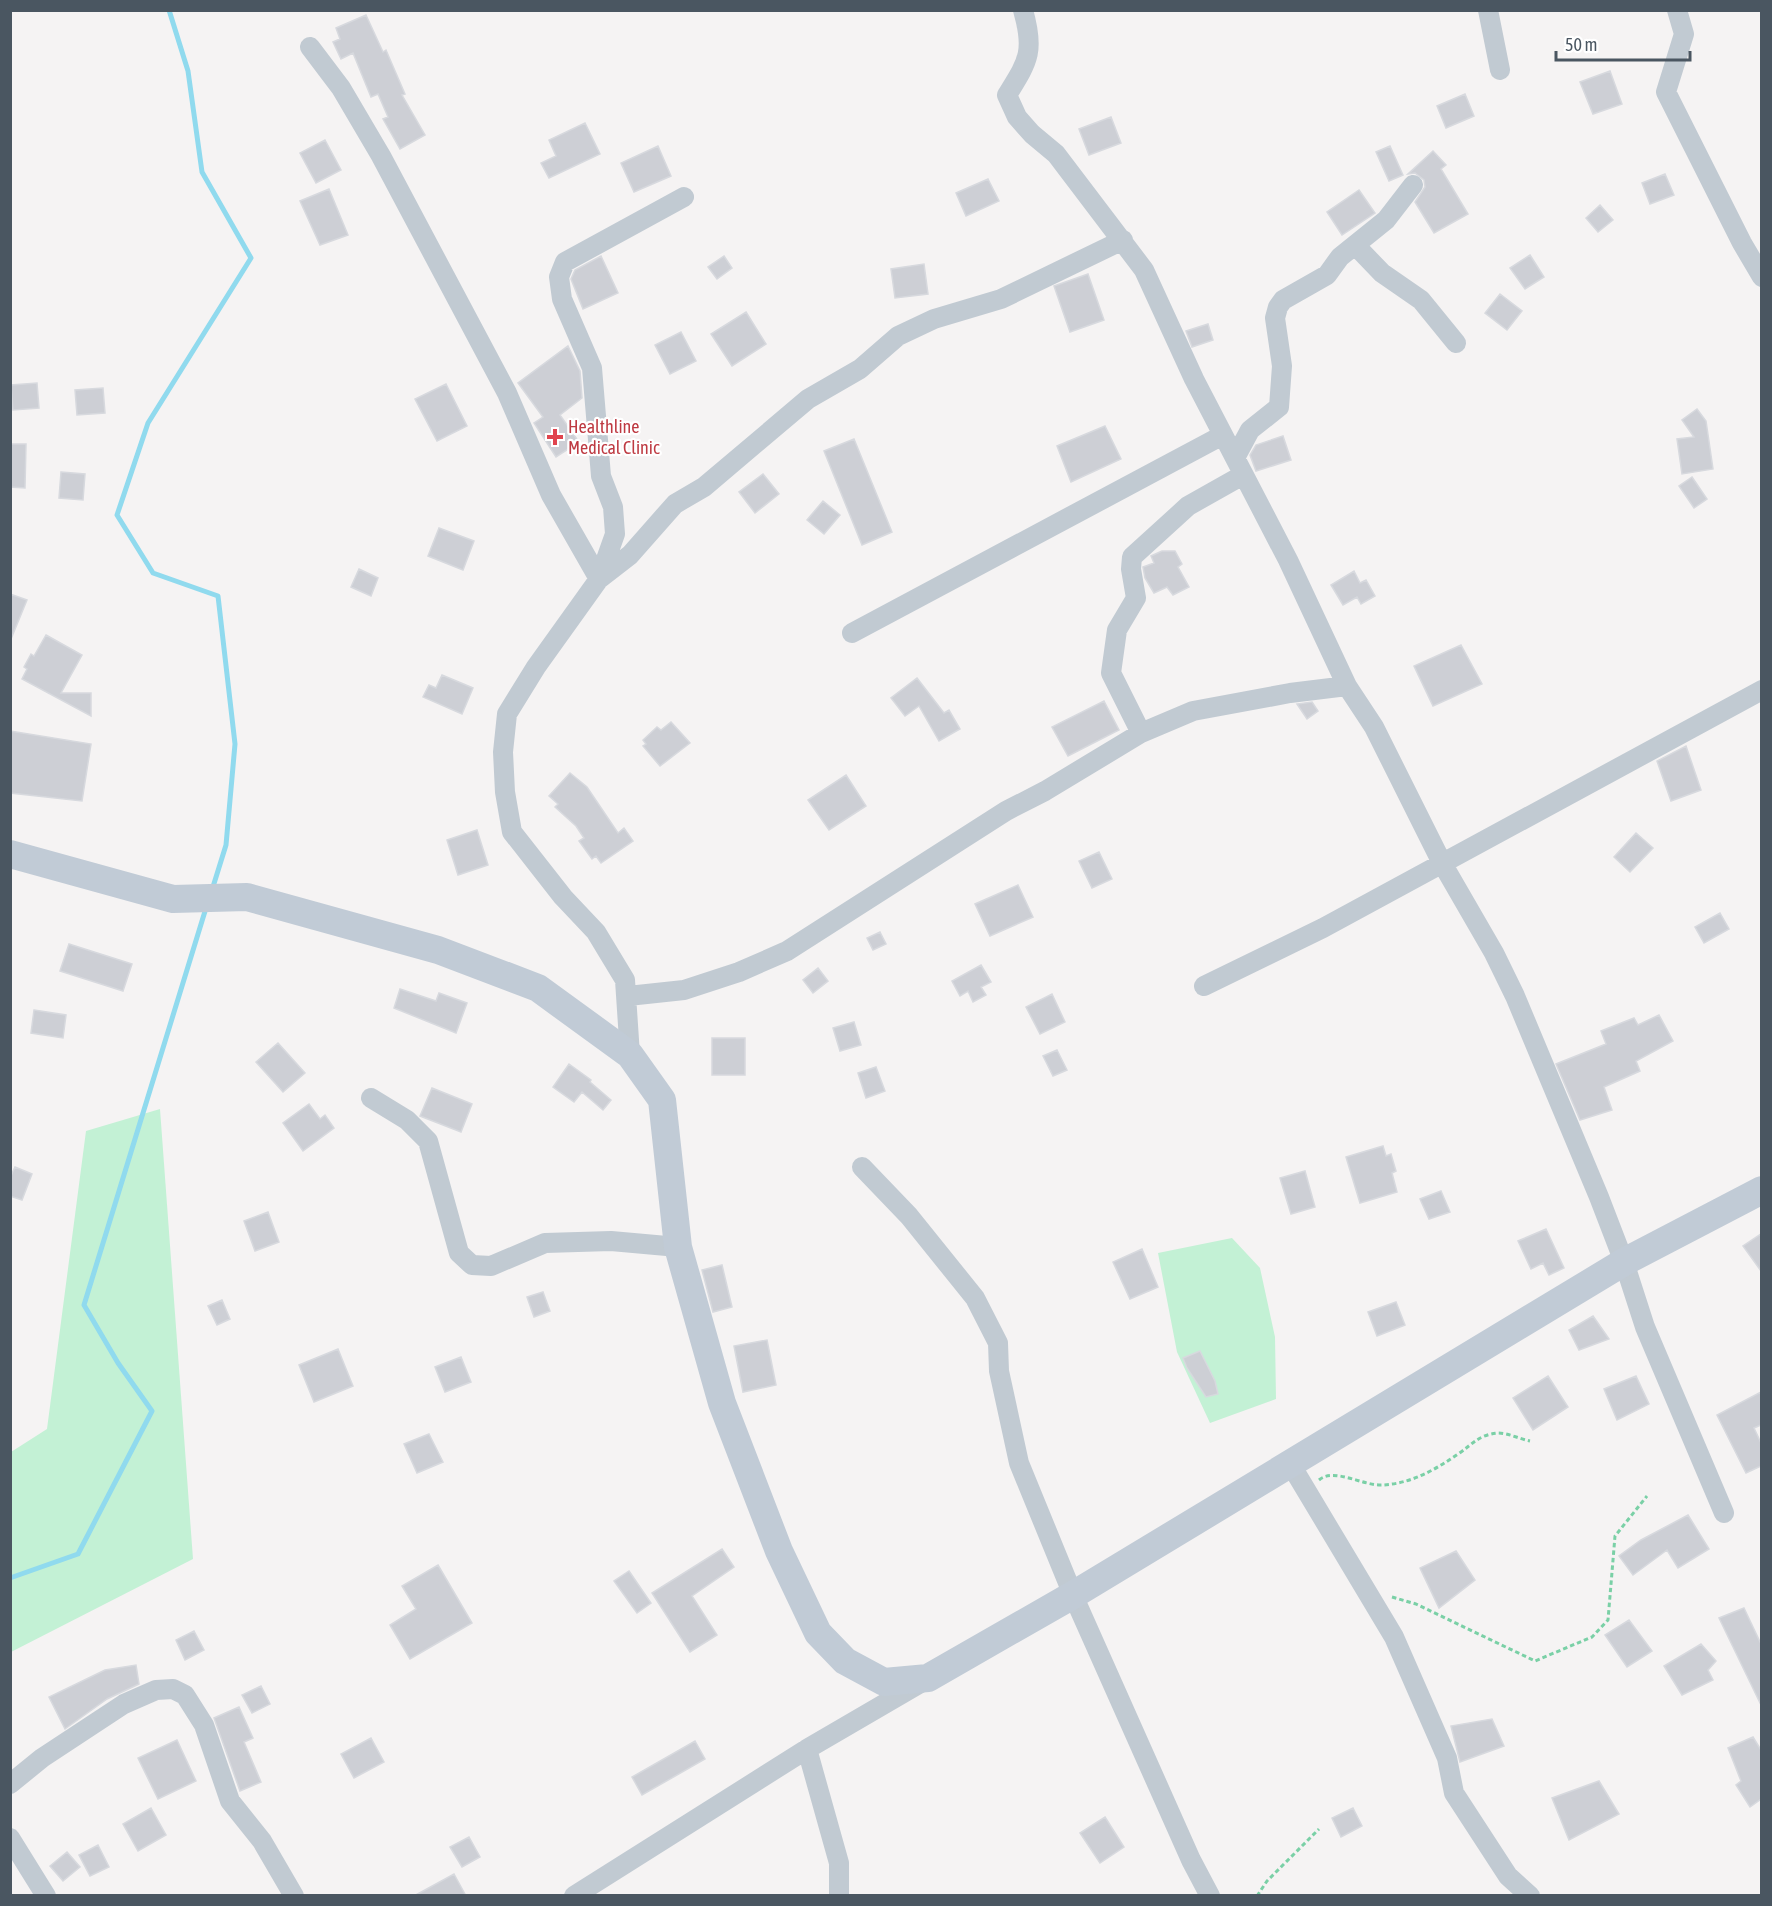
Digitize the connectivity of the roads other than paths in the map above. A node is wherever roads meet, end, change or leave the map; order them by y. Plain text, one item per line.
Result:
1 (1023, 10) edge
2 (1488, 10) edge
3 (1677, 10) edge
4 (310, 47) dead end
5 (1500, 70) dead end
6 (1413, 185) dead end
7 (684, 197) dead end
8 (1123, 240) junction
9 (1356, 246) junction
10 (1761, 277) edge
11 (1456, 343) dead end
12 (1223, 435) junction
13 (1239, 466) junction
14 (599, 579) junction
15 (852, 633) dead end
16 (1347, 686) junction
17 (1761, 690) edge
18 (1142, 733) junction
19 (10, 854) edge
20 (1442, 863) junction
21 (1204, 986) dead end
22 (628, 996) junction
23 (630, 1055) junction
24 (371, 1098) dead end
25 (862, 1167) dead end
26 (1761, 1190) edge
27 (678, 1247) junction
28 (1624, 1262) junction
29 (1291, 1465) junction
30 (1724, 1513) dead end
31 (1073, 1596) junction
32 (928, 1678) junction
33 (807, 1749) junction
34 (10, 1784) edge
35 (10, 1838) edge
36 (46, 1896) edge
37 (294, 1896) edge
38 (574, 1896) edge
39 (838, 1896) edge
40 (1210, 1896) edge
41 (1530, 1896) edge

1 - 8 street
2 - 5 street
3 - 10 street
4 - 14 street
6 - 9 street
7 - 14 street
8 - 12 street
8 - 14 street
9 - 11 street
9 - 13 street
12 - 13 street
12 - 15 street
13 - 16 street
13 - 18 street
14 - 22 street
16 - 18 street
16 - 20 street
17 - 20 street
18 - 22 street
19 - 23 main road
20 - 21 street
20 - 28 street
22 - 23 street
23 - 27 main road
24 - 27 street
25 - 31 street
26 - 28 main road
27 - 32 main road
28 - 29 main road
28 - 30 street
29 - 31 main road
29 - 41 street
31 - 32 main road
31 - 40 street
32 - 33 street
33 - 38 street
33 - 39 street
34 - 37 street
35 - 36 street

